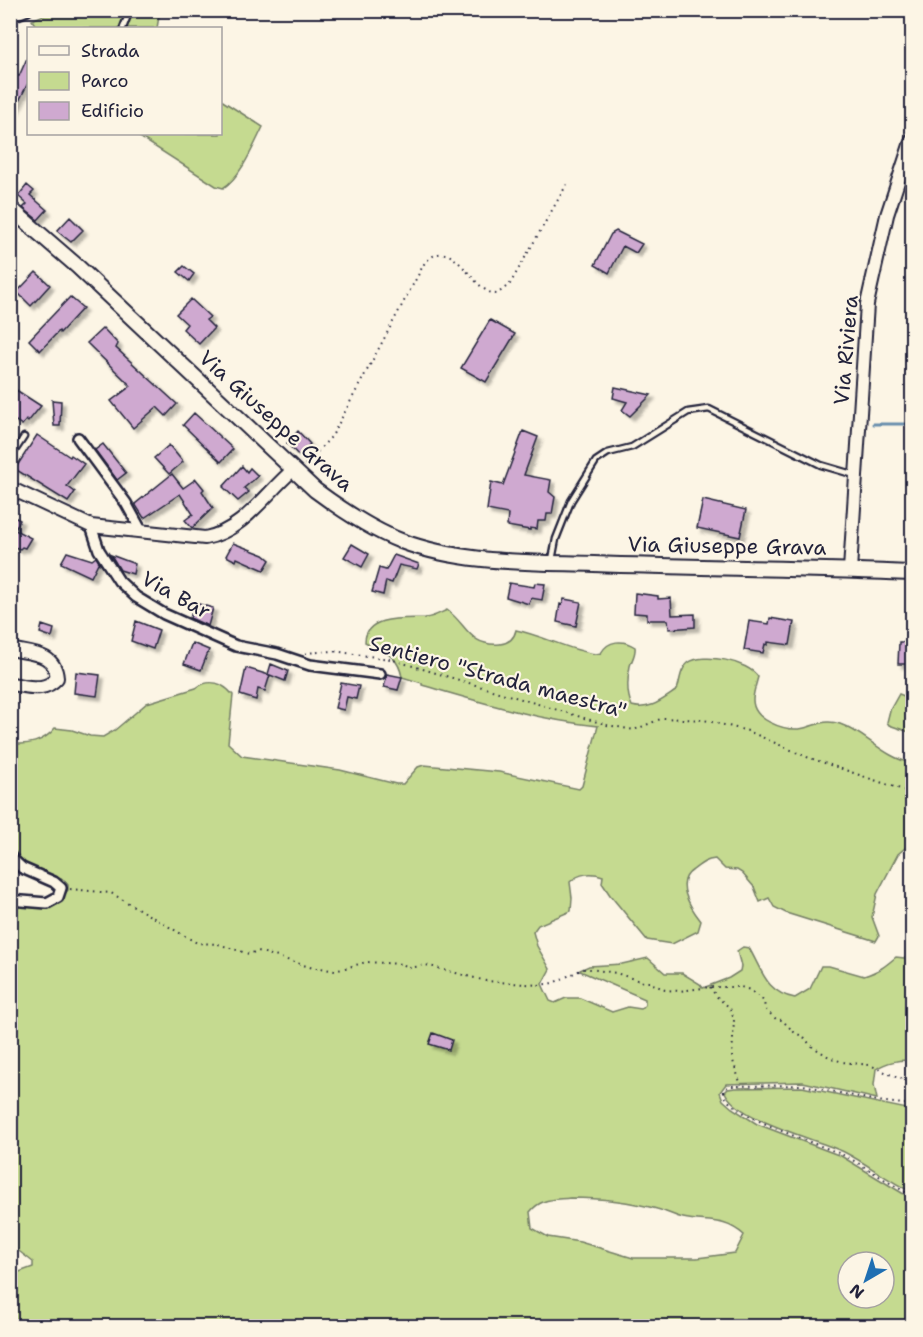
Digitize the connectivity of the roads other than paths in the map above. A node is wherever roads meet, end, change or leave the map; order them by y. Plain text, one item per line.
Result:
1 (27, 10) edge
2 (130, 10) edge
3 (10, 17) edge
4 (123, 27) edge
5 (912, 139) edge
6 (10, 208) edge
7 (24, 437) dead end
8 (78, 438) dead end
9 (10, 458) edge
10 (295, 472) junction
11 (855, 475) junction
12 (10, 488) edge
13 (91, 526) junction
14 (142, 532) junction
15 (552, 563) junction
16 (850, 570) junction
17 (912, 573) edge
18 (10, 649) edge
19 (380, 674) dead end
20 (10, 684) edge
21 (10, 857) edge
22 (10, 900) edge

1 - 3 street
2 - 4 lane
5 - 11 street, Via Riviera
6 - 10 main road, Via Giuseppe Grava
7 - 9 lane
8 - 14 street
10 - 14 street
10 - 15 main road, Via Giuseppe Grava
11 - 15 lane
11 - 16 street, Via Riviera
12 - 13 street
13 - 14 street
13 - 19 street, Via Bar
15 - 16 main road, Via Giuseppe Grava
16 - 17 main road, Via Giuseppe Grava
18 - 20 street
21 - 22 street

